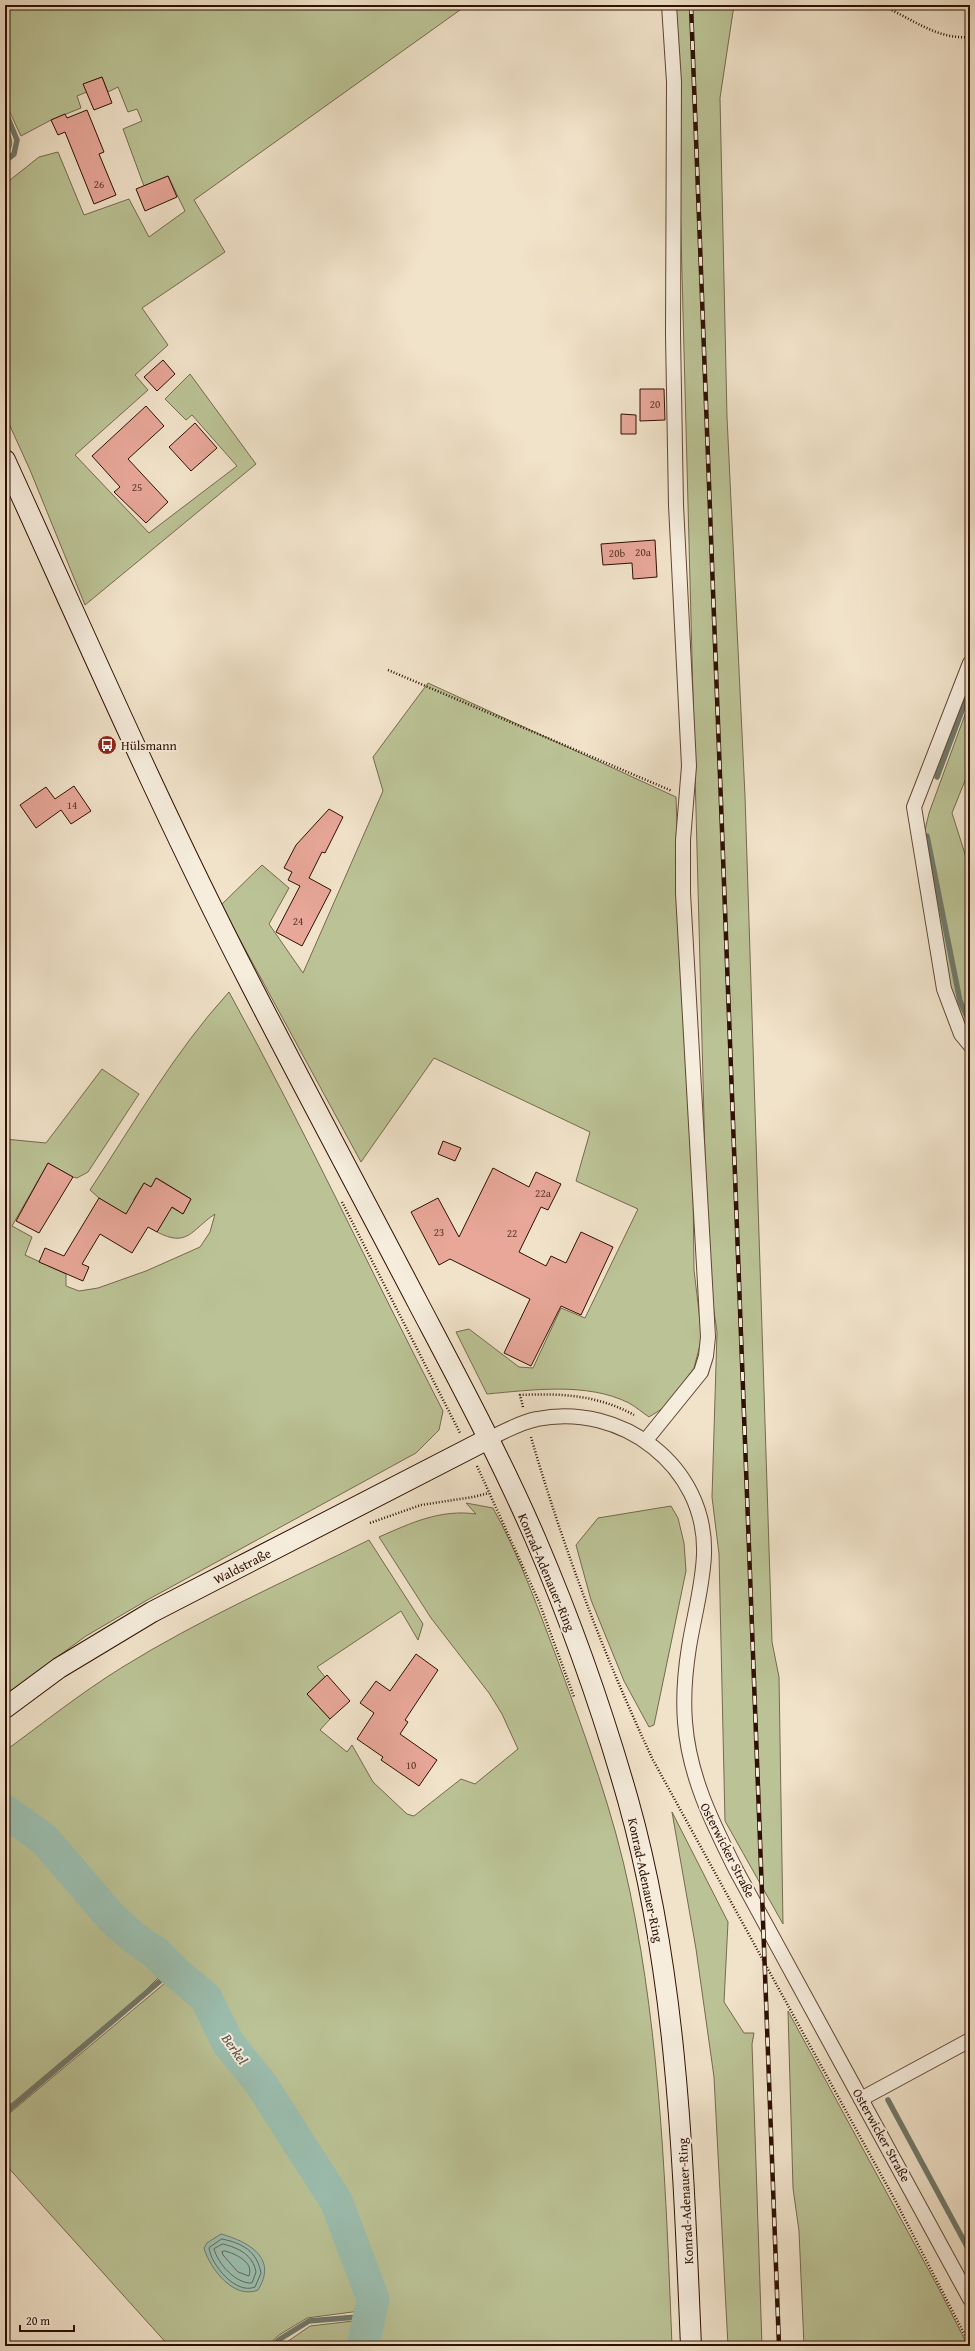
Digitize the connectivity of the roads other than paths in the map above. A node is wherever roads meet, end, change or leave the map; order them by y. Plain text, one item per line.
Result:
1 (670, 5) edge
2 (5, 460) edge
3 (970, 663) edge
4 (970, 1045) edge
5 (488, 1439) junction
6 (646, 1440) junction
7 (5, 1708) edge
8 (970, 2040) edge
9 (861, 2098) junction
10 (970, 2299) edge
11 (692, 2346) edge

1 - 6 street
2 - 5 main road, Konrad-Adenauer-Ring
3 - 4 street
5 - 6 street, Osterwicker Straße
5 - 7 main road, Waldstraße
5 - 11 main road, Konrad-Adenauer-Ring
6 - 9 street, Osterwicker Straße
8 - 9 street
9 - 10 street, Osterwicker Straße

